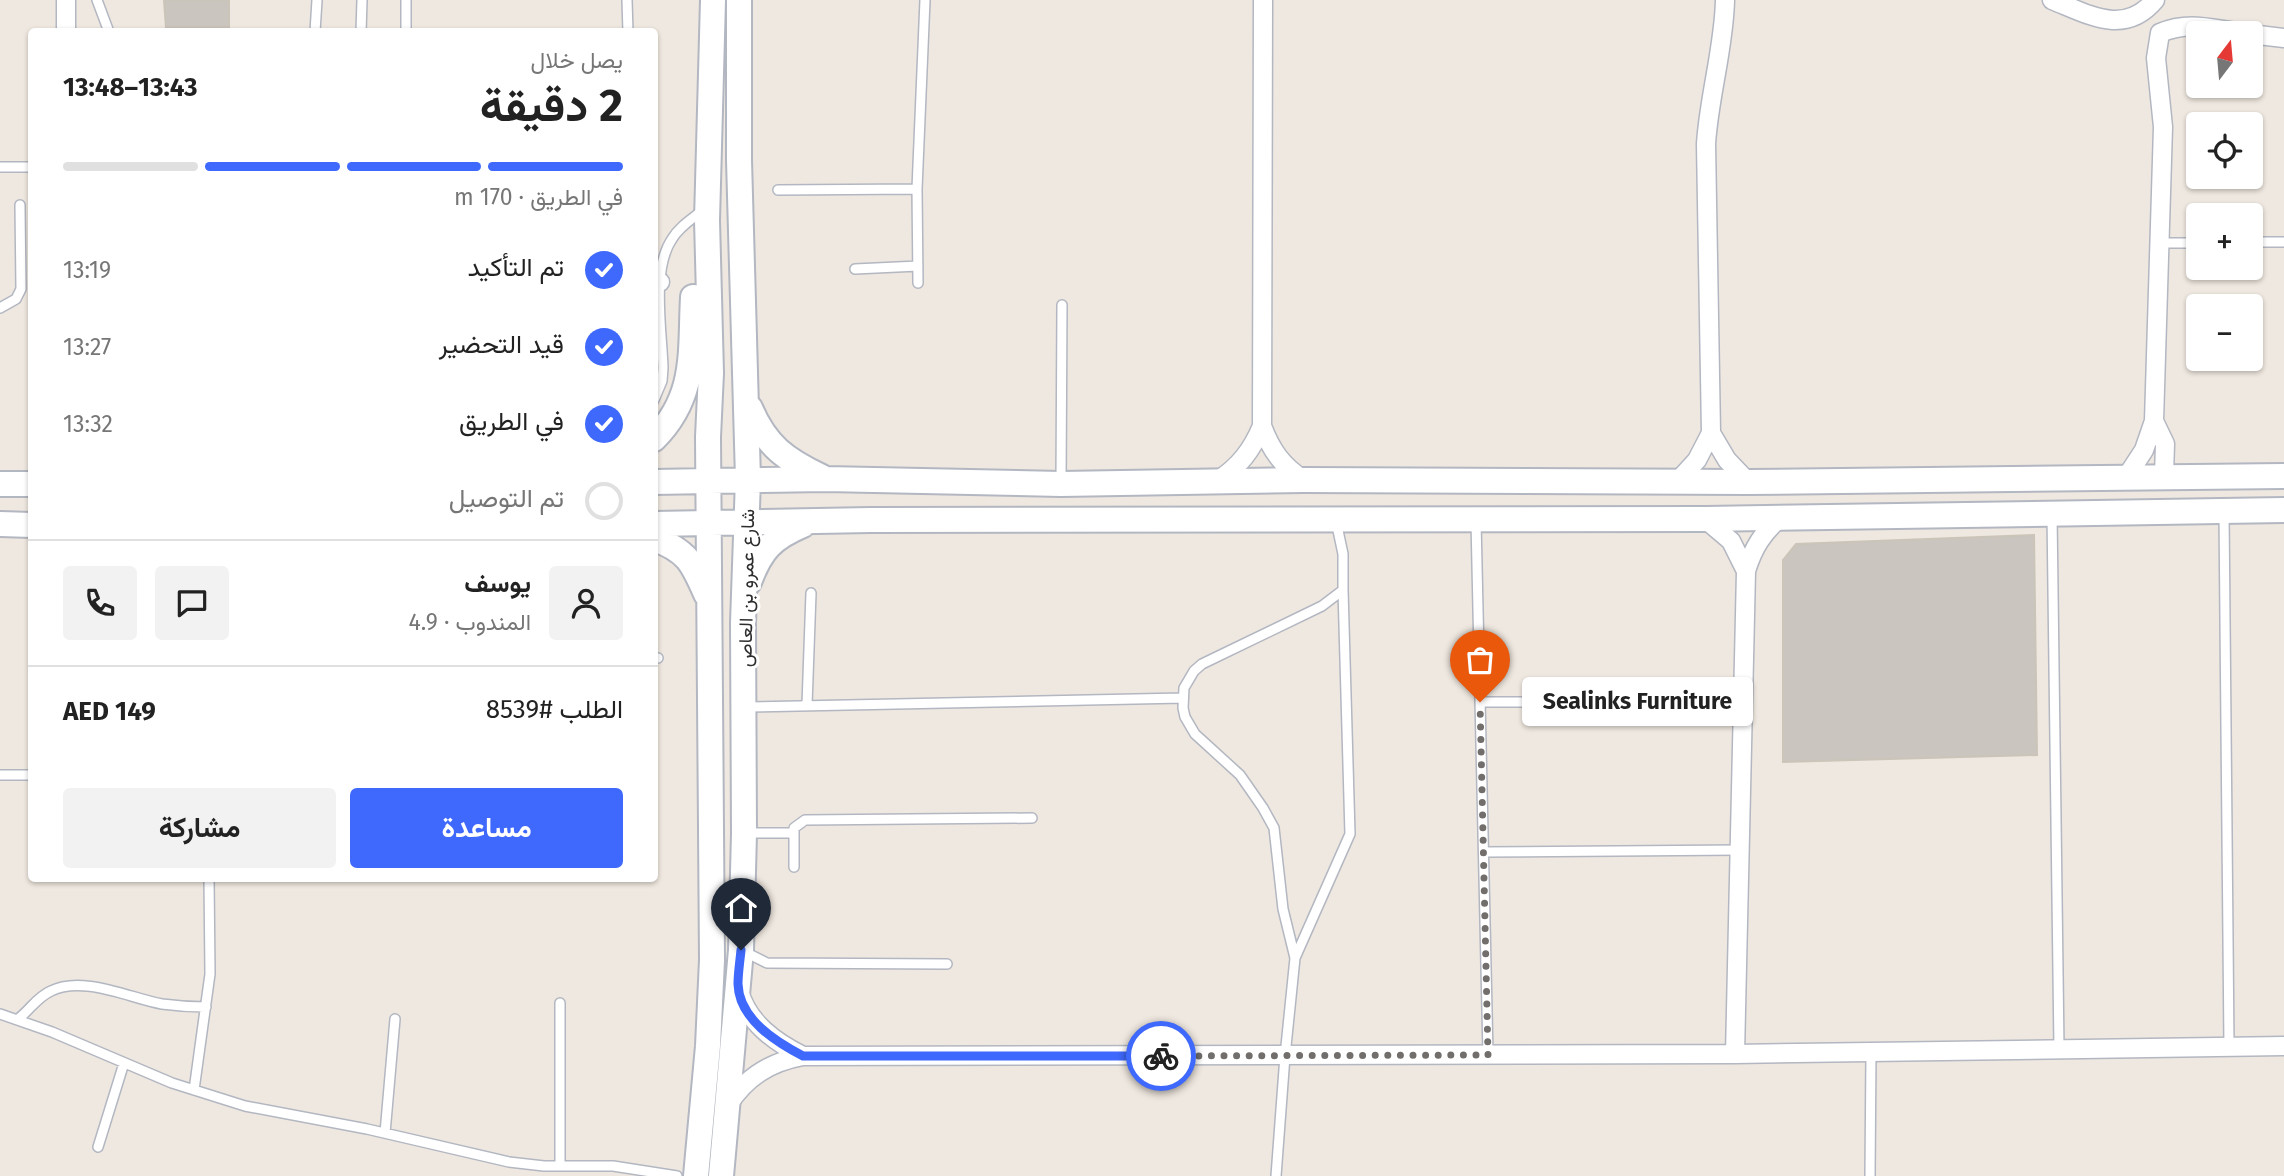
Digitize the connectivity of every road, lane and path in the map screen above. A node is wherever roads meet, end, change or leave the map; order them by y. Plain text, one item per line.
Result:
1 (66, 0) edge
2 (97, 0) edge
3 (317, 0) edge
4 (362, 0) edge
5 (406, 0) edge
6 (627, 0) edge
7 (713, 0) edge
8 (739, 0) edge
9 (925, 0) edge
10 (1263, 0) edge
11 (1726, 0) edge
12 (2052, 0) edge
13 (2155, 0) edge
14 (2140, 13) junction
15 (2186, 25) edge
16 (66, 28) edge
17 (108, 28) edge
18 (315, 28) edge
19 (361, 28) edge
20 (406, 28) edge
21 (628, 28) edge
22 (2160, 33) junction
23 (2263, 36) edge
24 (2284, 38) edge
25 (0, 167) edge
26 (28, 167) edge
27 (917, 189) junction
28 (778, 190) dead end
29 (20, 205) dead end
30 (708, 206) junction
31 (708, 232) junction
32 (2263, 242) edge
33 (2284, 242) edge
34 (2160, 243) junction
35 (2186, 243) edge
36 (918, 266) junction
37 (855, 269) dead end
38 (658, 278) edge
39 (918, 284) dead end
40 (658, 296) edge
41 (1062, 305) dead end
42 (0, 308) edge
43 (658, 390) edge
44 (745, 396) junction
45 (2154, 421) junction
46 (1262, 426) junction
47 (1711, 433) junction
48 (658, 434) edge
49 (2164, 475) junction
50 (2127, 476) junction
51 (2284, 476) edge
52 (826, 479) junction
53 (748, 480) junction
54 (709, 481) junction
55 (1304, 481) junction
56 (658, 482) edge
57 (1214, 482) junction
58 (1677, 482) junction
59 (1748, 482) junction
60 (0, 484) edge
61 (28, 484) edge
62 (1061, 484) junction
63 (2284, 489) edge
64 (2224, 510) junction
65 (2284, 510) edge
66 (2052, 512) junction
67 (1781, 517) junction
68 (1336, 519) junction
69 (1476, 519) junction
70 (1705, 519) junction
71 (747, 522) junction
72 (709, 523) junction
73 (809, 523) junction
74 (0, 524) edge
75 (658, 524) edge
76 (28, 525) edge
77 (658, 541) edge
78 (1746, 571) junction
79 (1343, 590) junction
80 (811, 593) dead end
81 (743, 596) junction
82 (709, 600) junction
83 (1183, 698) junction
84 (1480, 702) junction
85 (1743, 702) junction
86 (807, 705) junction
87 (744, 707) junction
88 (0, 775) edge
89 (28, 775) edge
90 (1032, 818) dead end
91 (744, 833) junction
92 (793, 833) junction
93 (1740, 850) junction
94 (1484, 852) junction
95 (794, 867) dead end
96 (209, 882) edge
97 (741, 950) junction
98 (1295, 958) junction
99 (947, 964) dead end
100 (738, 986) junction
101 (560, 1003) dead end
102 (206, 1007) junction
103 (0, 1014) edge
104 (19, 1019) junction
105 (395, 1019) dead end
106 (2284, 1046) edge
107 (2229, 1047) junction
108 (2059, 1049) junction
109 (1871, 1052) junction
110 (1735, 1054) junction
111 (1488, 1055) junction
112 (803, 1056) junction
113 (1285, 1056) junction
114 (124, 1063) junction
115 (194, 1090) junction
116 (728, 1105) junction
117 (385, 1133) junction
118 (98, 1147) dead end
119 (560, 1166) junction
120 (677, 1176) edge
121 (696, 1176) edge
122 (721, 1176) edge
123 (1276, 1176) edge
124 (1870, 1176) edge

1 - 16 street
2 - 17 lane
3 - 18 lane
4 - 19 lane
5 - 20 lane
6 - 21 lane
7 - 30 main road, شارع عمرو بن العاص
8 - 44 main road, شارع عمرو بن العاص
9 - 27 lane
10 - 46 street
11 - 47 street
12 - 14 street
13 - 14 street
14 - 22 street
15 - 22 street
22 - 34 street
23 - 24 street
25 - 26 lane
27 - 28 lane
27 - 36 lane
29 - 42 lane
30 - 31 main road, شارع عمرو بن العاص
30 - 38 lane
31 - 48 main road
31 - 54 main road, شارع عمرو بن العاص
32 - 33 lane
34 - 35 lane
34 - 45 street
36 - 37 lane
36 - 39 lane
40 - 43 lane
41 - 62 lane
44 - 52 main road
44 - 53 main road, شارع عمرو بن العاص
45 - 49 street
45 - 50 street
46 - 55 street
46 - 57 street
47 - 58 street
47 - 59 street
49 - 50 main road
49 - 51 main road
49 - 66 main road
50 - 59 main road
52 - 53 main road
52 - 62 main road
53 - 54 main road
53 - 71 main road, شارع عمرو بن العاص
54 - 56 main road
54 - 72 main road, شارع عمرو بن العاص
55 - 57 main road
55 - 58 main road
57 - 62 main road
58 - 59 main road
60 - 61 main road
63 - 64 main road
64 - 65 main road
64 - 66 main road
64 - 107 lane
66 - 67 main road
66 - 108 lane
67 - 70 main road
67 - 78 street
68 - 69 main road
68 - 73 main road
68 - 79 lane
69 - 70 main road
69 - 84 lane
70 - 78 street
71 - 72 main road
71 - 73 main road
71 - 81 main road, شارع عمرو بن العاص
72 - 75 main road
72 - 82 main road, شارع عمرو بن العاص
73 - 81 main road
74 - 76 main road
77 - 82 main road
78 - 85 street
79 - 83 lane
79 - 98 lane
80 - 86 lane
81 - 87 main road, شارع عمرو بن العاص
82 - 121 main road, شارع عمرو بن العاص
83 - 86 lane
83 - 98 lane
84 - 85 lane
84 - 94 lane
85 - 93 street
86 - 87 lane
87 - 91 main road, شارع عمرو بن العاص
88 - 89 lane
90 - 92 lane
91 - 92 lane
91 - 97 main road, شارع عمرو بن العاص
92 - 95 lane
93 - 94 lane
93 - 110 street
94 - 111 lane
96 - 102 lane
97 - 99 lane
97 - 100 main road, شارع عمرو بن العاص
98 - 113 lane
100 - 112 street
100 - 116 main road, شارع عمرو بن العاص
101 - 119 lane
102 - 104 lane
102 - 115 lane
103 - 104 lane
104 - 114 lane
105 - 117 lane
106 - 107 street
107 - 108 street
108 - 109 street
109 - 110 street
109 - 124 lane
110 - 111 street
111 - 113 street
112 - 113 street
112 - 116 street
113 - 123 lane
114 - 115 lane
114 - 118 lane
115 - 117 lane
116 - 122 main road, شارع عمرو بن العاص
117 - 119 lane
119 - 120 lane

